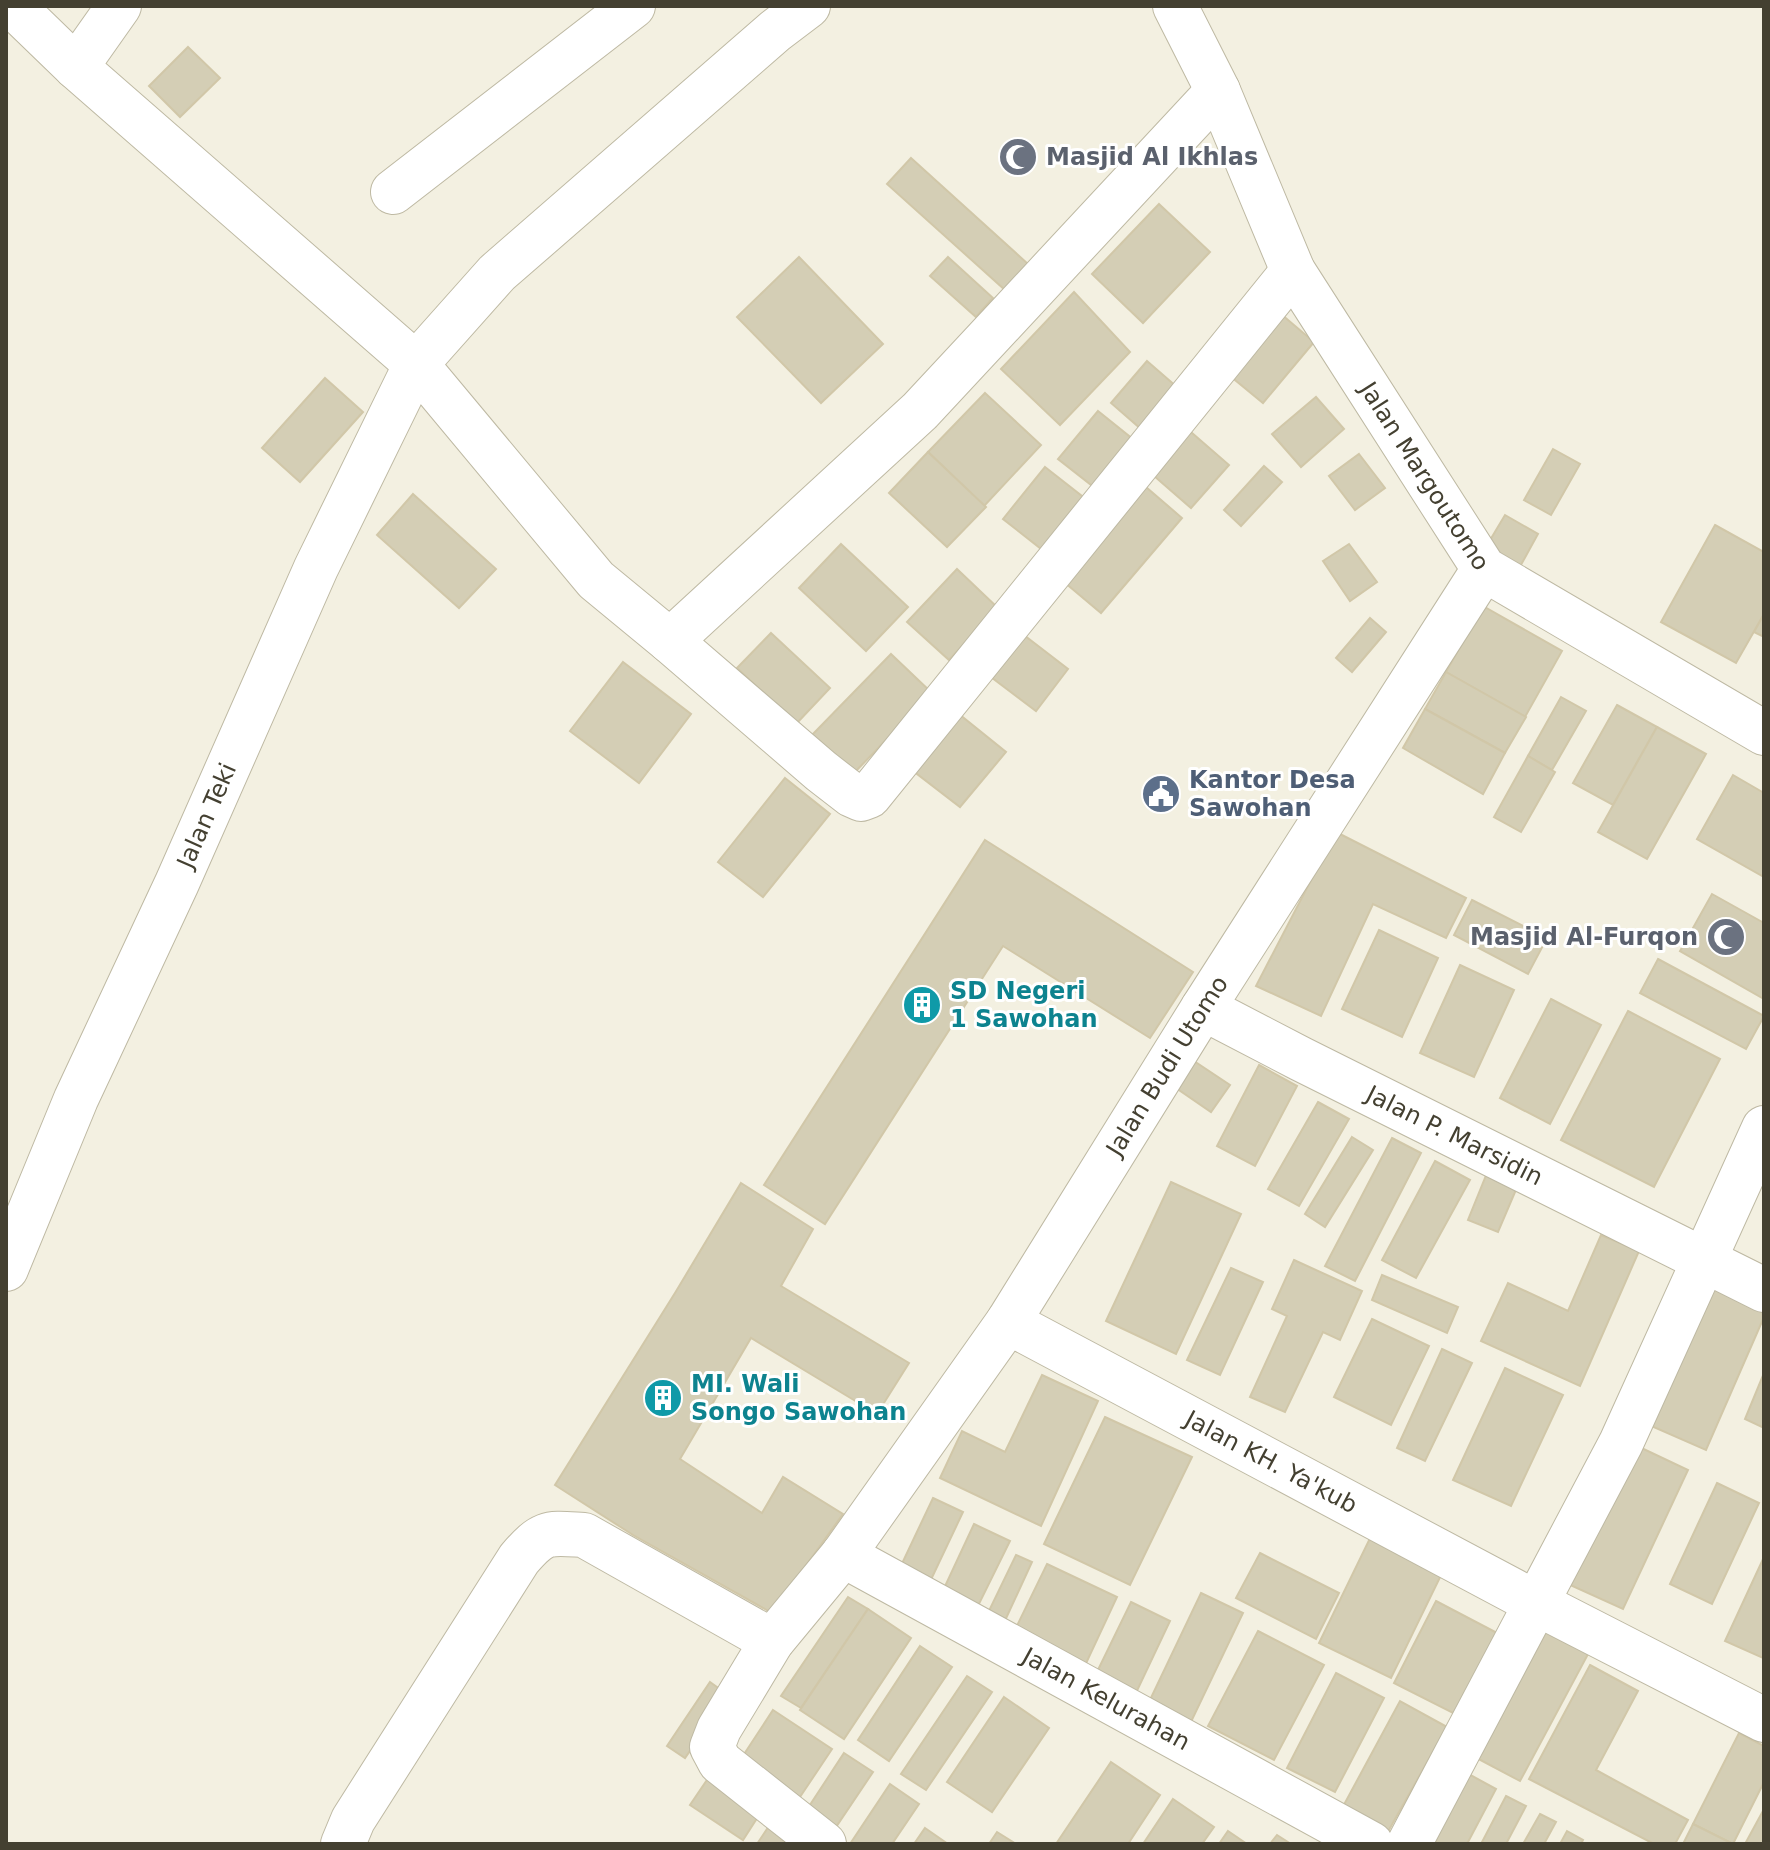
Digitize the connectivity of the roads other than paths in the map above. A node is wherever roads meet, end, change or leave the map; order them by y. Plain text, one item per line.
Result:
1 (13, 6) edge
2 (119, 6) edge
3 (633, 6) edge
4 (808, 6) edge
5 (1175, 6) edge
6 (76, 67) junction
7 (1218, 91) junction
8 (393, 192) dead end
9 (1293, 271) junction
10 (416, 364) junction
11 (1484, 569) junction
12 (670, 641) junction
13 (1764, 733) edge
14 (1203, 1008) junction
15 (1764, 1128) edge
16 (1705, 1261) junction
17 (6, 1269) edge
18 (1764, 1290) edge
19 (1008, 1322) junction
20 (843, 1555) junction
21 (1536, 1603) junction
22 (772, 1641) junction
23 (1764, 1720) edge
24 (343, 1844) edge
25 (824, 1844) edge
26 (1371, 1844) edge
27 (1409, 1844) edge

1 - 6 street
2 - 6 street
3 - 8 street
4 - 10 street, Jalan Teki
5 - 7 street, Jalan Margoutomo
6 - 10 street
7 - 9 street, Jalan Margoutomo
7 - 12 street
9 - 11 street, Jalan Margoutomo
9 - 12 street
10 - 12 street
10 - 17 street, Jalan Teki
11 - 13 street, Jalan Margoutomo
11 - 14 street, Jalan Budi Utomo
14 - 16 street, Jalan P. Marsidin
14 - 19 street, Jalan Budi Utomo
15 - 16 street
16 - 18 street, Jalan P. Marsidin
16 - 21 street
19 - 20 street, Jalan Budi Utomo
19 - 21 street, Jalan KH. Ya'kub
20 - 22 street, Jalan Budi Utomo
20 - 26 street, Jalan Kelurahan
21 - 23 street, Jalan KH. Ya'kub
21 - 27 street
22 - 24 street
22 - 25 street, Jalan Budi Utomo

